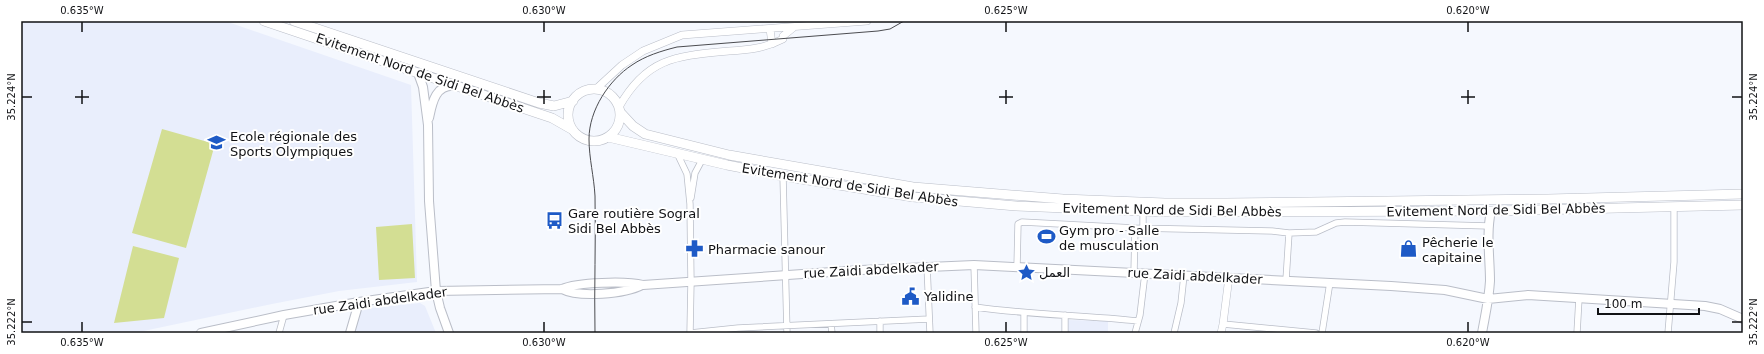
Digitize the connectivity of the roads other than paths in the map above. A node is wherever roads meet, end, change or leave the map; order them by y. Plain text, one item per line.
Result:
1 (264, 21) edge
2 (294, 21) edge
3 (867, 21) edge
4 (793, 28) junction
5 (770, 29) junction
6 (772, 44) junction
7 (418, 73) junction
8 (464, 87) junction
9 (596, 89) junction
10 (573, 101) junction
11 (620, 110) junction
12 (428, 125) junction
13 (573, 130) junction
14 (608, 137) junction
15 (677, 153) junction
16 (702, 160) junction
17 (783, 176) junction
18 (1743, 194) edge
19 (690, 204) junction
20 (1743, 205) edge
21 (1674, 207) junction
22 (1491, 211) junction
23 (1143, 212) junction
24 (1489, 226) junction
25 (1135, 228) junction
26 (1143, 228) junction
27 (1289, 233) junction
28 (926, 266) junction
29 (974, 266) junction
30 (1017, 267) junction
31 (1134, 273) junction
32 (1145, 273) junction
33 (1184, 275) junction
34 (786, 276) junction
35 (1229, 277) junction
36 (1286, 280) junction
37 (691, 282) junction
38 (1330, 282) junction
39 (436, 291) junction
40 (1580, 298) junction
41 (1488, 299) junction
42 (359, 302) junction
43 (1670, 304) junction
44 (975, 307) junction
45 (1024, 314) junction
46 (284, 315) junction
47 (1065, 315) junction
48 (929, 319) junction
49 (1743, 319) edge
50 (880, 321) junction
51 (1138, 321) junction
52 (831, 324) junction
53 (1223, 324) junction
54 (787, 326) junction
55 (738, 331) edge
56 (1273, 331) edge
57 (201, 333) edge
58 (279, 333) edge
59 (350, 333) edge
60 (449, 333) edge
61 (690, 333) edge
62 (787, 333) edge
63 (832, 333) edge
64 (880, 333) edge
65 (930, 333) edge
66 (976, 333) edge
67 (1024, 333) edge
68 (1065, 333) edge
69 (1135, 333) edge
70 (1174, 333) edge
71 (1220, 333) edge
72 (1316, 333) edge
73 (1322, 333) edge
74 (1482, 333) edge
75 (1577, 333) edge
76 (1668, 333) edge

1 - 7 highway, Evitement Nord de Sidi Bel Abbès
2 - 10 highway, Evitement Nord de Sidi Bel Abbès
3 - 4 street
4 - 5 street
4 - 6 street
5 - 6 street
5 - 9 street
6 - 11 street
7 - 8 highway, Evitement Nord de Sidi Bel Abbès
7 - 12 main road
8 - 12 main road
8 - 13 highway, Evitement Nord de Sidi Bel Abbès
9 - 10 highway
9 - 11 highway
10 - 13 highway
11 - 14 highway
11 - 18 highway, Evitement Nord de Sidi Bel Abbès
12 - 39 main road
13 - 14 highway
14 - 15 highway, Evitement Nord de Sidi Bel Abbès
15 - 16 highway, Evitement Nord de Sidi Bel Abbès
15 - 19 street
16 - 17 highway, Evitement Nord de Sidi Bel Abbès
16 - 19 street
17 - 23 highway, Evitement Nord de Sidi Bel Abbès
17 - 34 street
19 - 37 street
20 - 21 highway, Evitement Nord de Sidi Bel Abbès
21 - 22 highway, Evitement Nord de Sidi Bel Abbès
21 - 43 street
22 - 23 highway, Evitement Nord de Sidi Bel Abbès
22 - 24 main road
23 - 26 street
24 - 27 street
24 - 41 main road
25 - 26 street
25 - 30 street
25 - 31 street
26 - 27 street
27 - 36 street
28 - 29 main road, rue Zaidi abdelkader
28 - 34 main road, rue Zaidi abdelkader
28 - 48 street
29 - 30 main road, rue Zaidi abdelkader
29 - 44 street
30 - 31 main road, rue Zaidi abdelkader
31 - 32 main road, rue Zaidi abdelkader
32 - 33 main road, rue Zaidi abdelkader
32 - 51 street
33 - 35 main road, rue Zaidi abdelkader
33 - 70 street
34 - 37 main road, rue Zaidi abdelkader
34 - 54 street
35 - 36 main road, rue Zaidi abdelkader
35 - 53 street
36 - 38 main road, rue Zaidi abdelkader
37 - 39 main road, rue Zaidi abdelkader
37 - 61 street
38 - 41 main road, rue Zaidi abdelkader
38 - 73 street
39 - 42 main road, rue Zaidi abdelkader
39 - 60 main road
40 - 41 main road, rue Zaidi abdelkader
40 - 43 main road, rue Zaidi abdelkader
40 - 75 street
41 - 74 main road
42 - 46 main road, rue Zaidi abdelkader
42 - 59 main road
43 - 49 main road, rue Zaidi abdelkader
43 - 76 street
44 - 45 street
44 - 66 street
45 - 47 street
45 - 67 street
46 - 57 main road, rue Zaidi abdelkader
46 - 58 street
47 - 51 street
47 - 68 street
48 - 50 street
48 - 65 street
50 - 52 street
50 - 64 street
51 - 69 street
52 - 54 street
52 - 63 street
53 - 56 street
53 - 71 street
54 - 55 street
54 - 62 street
55 - 61 street
56 - 72 street

